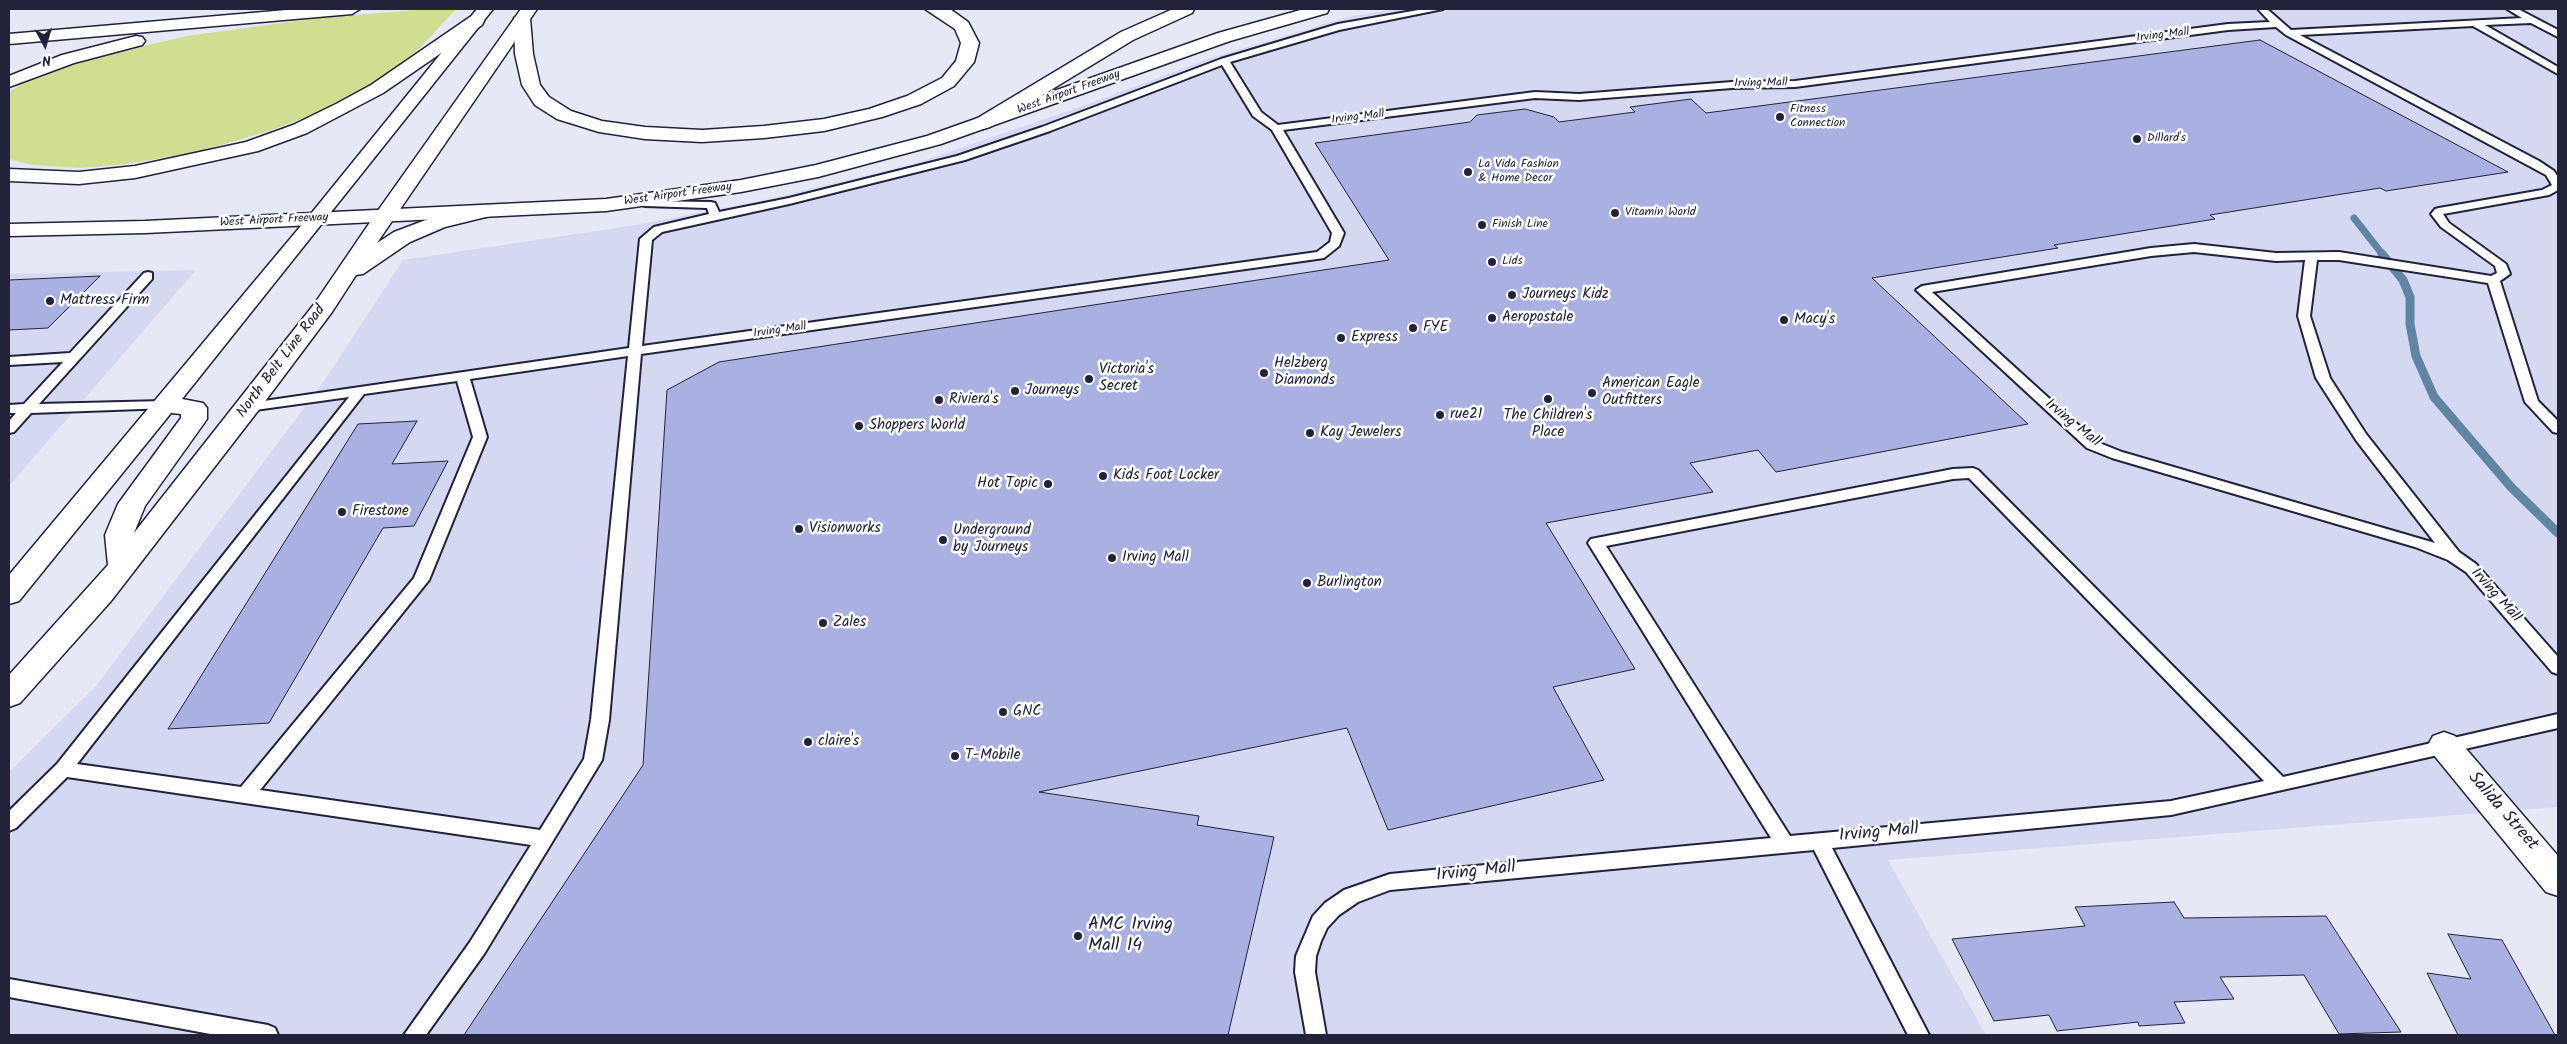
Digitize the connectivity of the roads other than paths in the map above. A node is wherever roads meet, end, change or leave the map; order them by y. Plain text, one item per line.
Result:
1 (168, 9) edge
2 (352, 9) edge
3 (933, 9) edge
4 (1186, 9) edge
5 (1321, 9) edge
6 (1438, 9) edge
7 (2262, 9) edge
8 (2512, 9) edge
9 (310, 12) junction
10 (526, 14) edge
11 (481, 15) edge
12 (2533, 20) junction
13 (9, 24) edge
14 (2278, 24) junction
15 (2475, 24) junction
16 (2289, 33) junction
17 (2558, 34) edge
18 (9, 40) edge
19 (1224, 62) junction
20 (2558, 71) edge
21 (9, 82) edge
22 (983, 123) junction
23 (1276, 128) junction
24 (9, 175) edge
25 (2558, 184) edge
26 (606, 205) junction
27 (487, 211) junction
28 (384, 216) junction
29 (715, 216) junction
30 (317, 219) junction
31 (9, 230) edge
32 (2311, 256) junction
33 (148, 276) dead end
34 (342, 279) junction
35 (2493, 280) junction
36 (636, 350) junction
37 (76, 357) junction
38 (9, 361) edge
39 (462, 376) junction
40 (360, 391) junction
41 (164, 405) junction
42 (248, 407) junction
43 (28, 408) junction
44 (9, 410) edge
45 (9, 429) edge
46 (2558, 429) edge
47 (2453, 556) junction
48 (123, 567) junction
49 (9, 594) edge
50 (2558, 668) edge
51 (9, 695) edge
52 (2558, 720) edge
53 (2444, 745) junction
54 (63, 769) junction
55 (2279, 784) junction
56 (246, 796) junction
57 (9, 823) edge
58 (546, 839) junction
59 (1818, 840) junction
60 (1784, 843) junction
61 (2558, 881) edge
62 (9, 988) edge
63 (268, 1035) edge
64 (414, 1035) edge
65 (1316, 1035) edge
66 (1919, 1035) edge

1 - 13 main road
2 - 9 main road
3 - 10 main road
4 - 22 main road
5 - 22 main road, West Airport Freeway
6 - 19 lane
7 - 14 lane
8 - 12 lane
9 - 18 main road
9 - 21 main road
10 - 28 main road, North Belt Line Road
11 - 24 main road
11 - 30 main road
12 - 15 lane
12 - 17 lane
14 - 16 lane
14 - 23 lane, Irving Mall
15 - 16 lane
15 - 20 lane
16 - 25 lane
19 - 23 lane
19 - 29 lane
22 - 26 main road, West Airport Freeway
23 - 36 lane, Irving Mall
25 - 35 lane
26 - 27 main road, West Airport Freeway
26 - 29 lane
27 - 28 main road, West Airport Freeway
27 - 34 main road
28 - 30 main road, West Airport Freeway
28 - 34 main road, North Belt Line Road
29 - 36 lane
30 - 31 main road, West Airport Freeway
30 - 41 main road
32 - 35 lane, Irving Mall
32 - 47 lane
32 - 47 lane, Irving Mall
33 - 37 lane
34 - 42 main road, North Belt Line Road
35 - 46 lane
36 - 39 lane, Irving Mall
36 - 58 lane
37 - 38 lane
37 - 43 lane
39 - 40 lane, Irving Mall
39 - 56 lane
40 - 42 lane, Irving Mall
40 - 54 lane
41 - 43 lane
41 - 48 main road
41 - 49 main road
42 - 48 main road, North Belt Line Road
43 - 44 lane
43 - 45 lane
47 - 50 lane, Irving Mall
48 - 51 main road, North Belt Line Road
52 - 53 lane, Irving Mall
53 - 55 lane, Irving Mall
53 - 61 main road, Salida Street
54 - 56 lane
54 - 57 lane
55 - 59 lane, Irving Mall
55 - 60 lane
56 - 58 lane
58 - 64 lane
59 - 60 lane, Irving Mall
59 - 66 lane
60 - 65 lane, Irving Mall
62 - 63 lane

